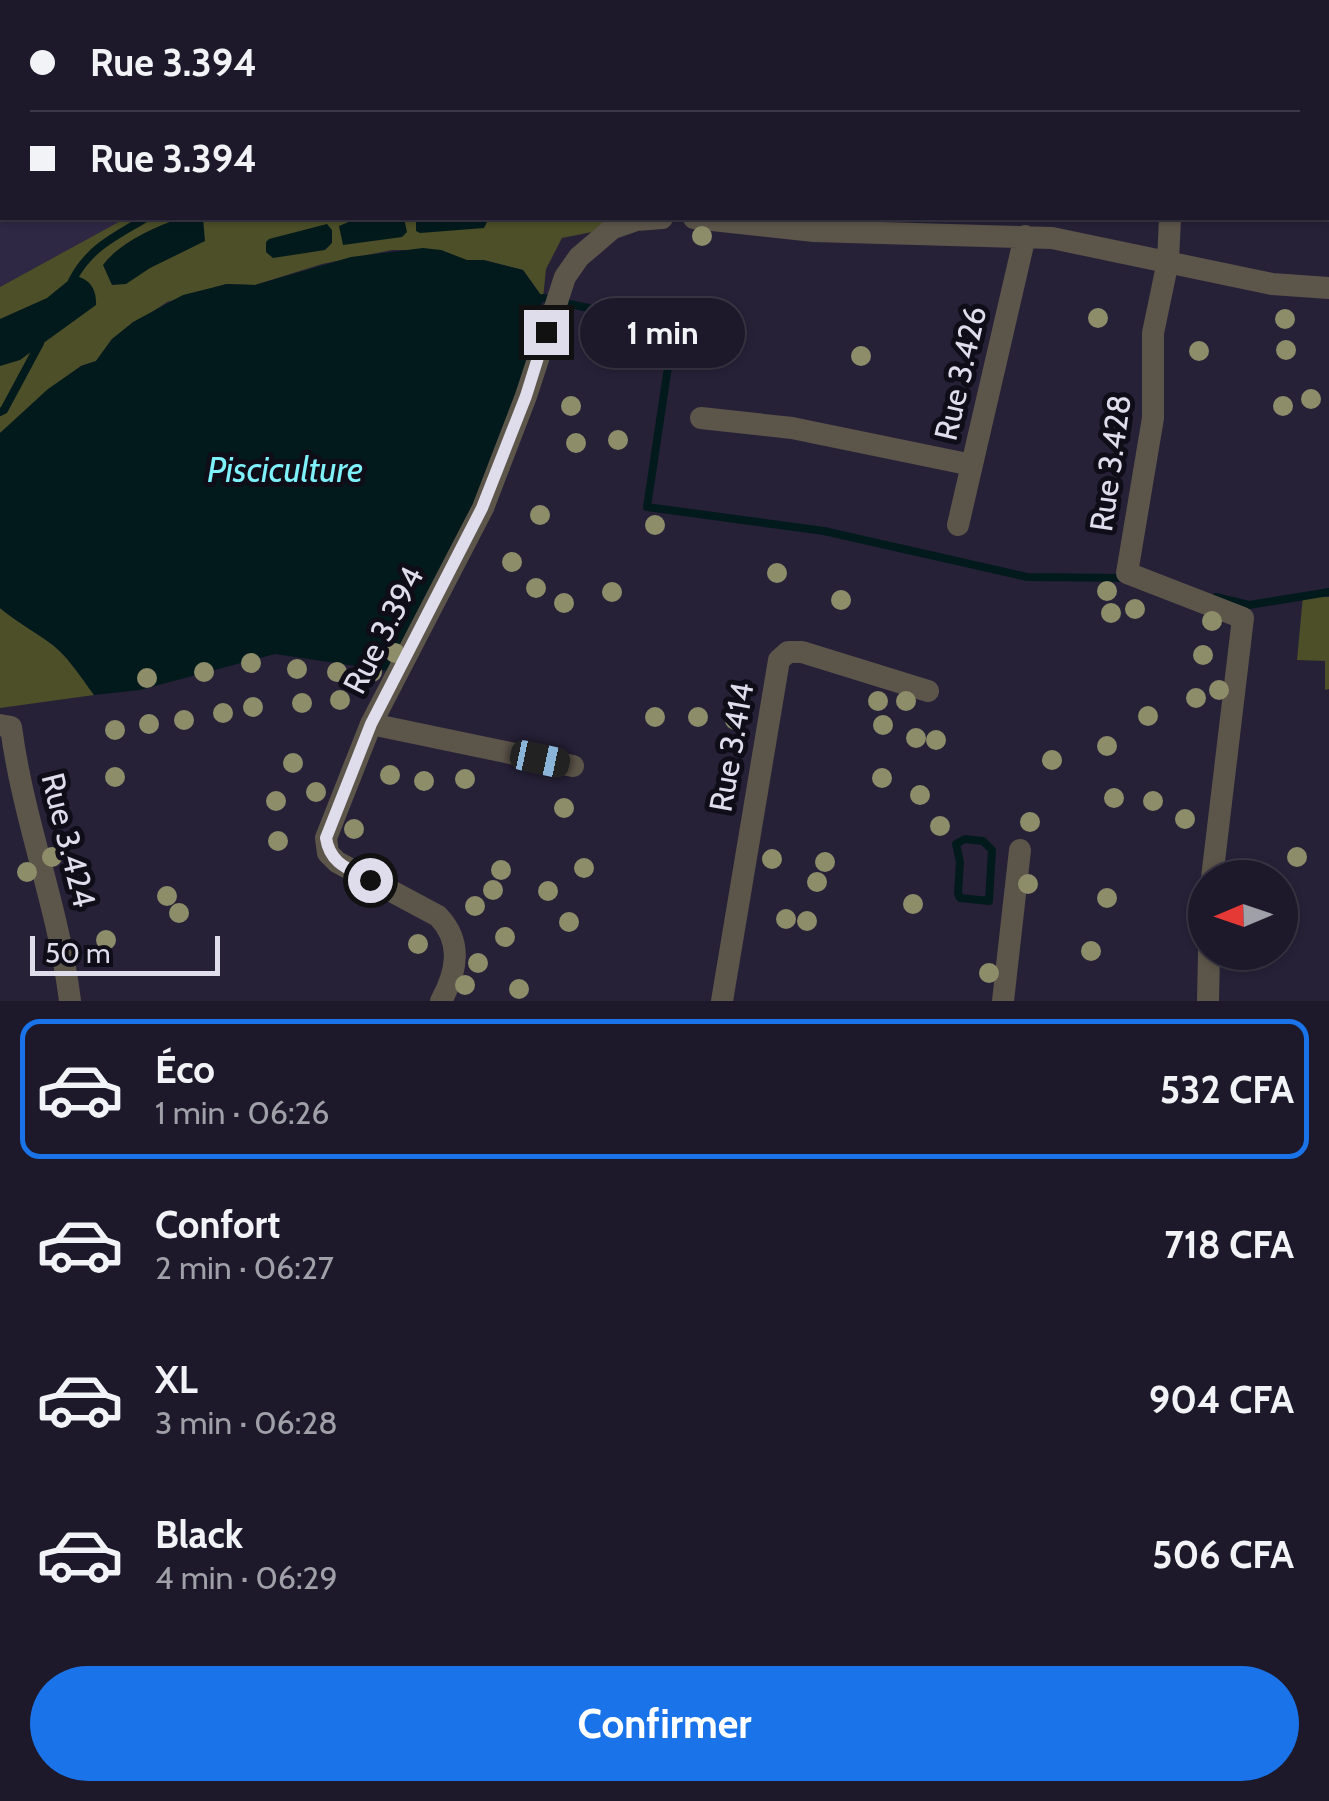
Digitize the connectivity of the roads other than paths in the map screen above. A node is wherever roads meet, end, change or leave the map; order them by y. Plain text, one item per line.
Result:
1 (636, 220) edge
2 (735, 220) edge
3 (1170, 220) edge
4 (816, 224) edge
5 (1026, 236) junction
6 (1168, 261) junction
7 (1329, 288) edge
8 (701, 418) dead end
9 (972, 465) junction
10 (958, 525) dead end
11 (928, 692) dead end
12 (371, 724) junction
13 (6, 726) edge
14 (574, 766) dead end
15 (1020, 850) dead end
16 (1214, 860) edge
17 (1209, 970) edge
18 (70, 1001) edge
19 (440, 1001) edge
20 (722, 1001) edge
21 (1003, 1001) edge
22 (1208, 1001) edge

1 - 12 street, Rue 3.394
2 - 4 street
3 - 6 street, Rue 3.428
4 - 5 street
5 - 6 street
5 - 9 street, Rue 3.426
6 - 7 street
6 - 16 street, Rue 3.428
8 - 9 street
9 - 10 street, Rue 3.426
11 - 20 street, Rue 3.414
12 - 14 street
12 - 19 street, Rue 3.394
13 - 18 street, Rue 3.424
15 - 21 street
17 - 22 street

